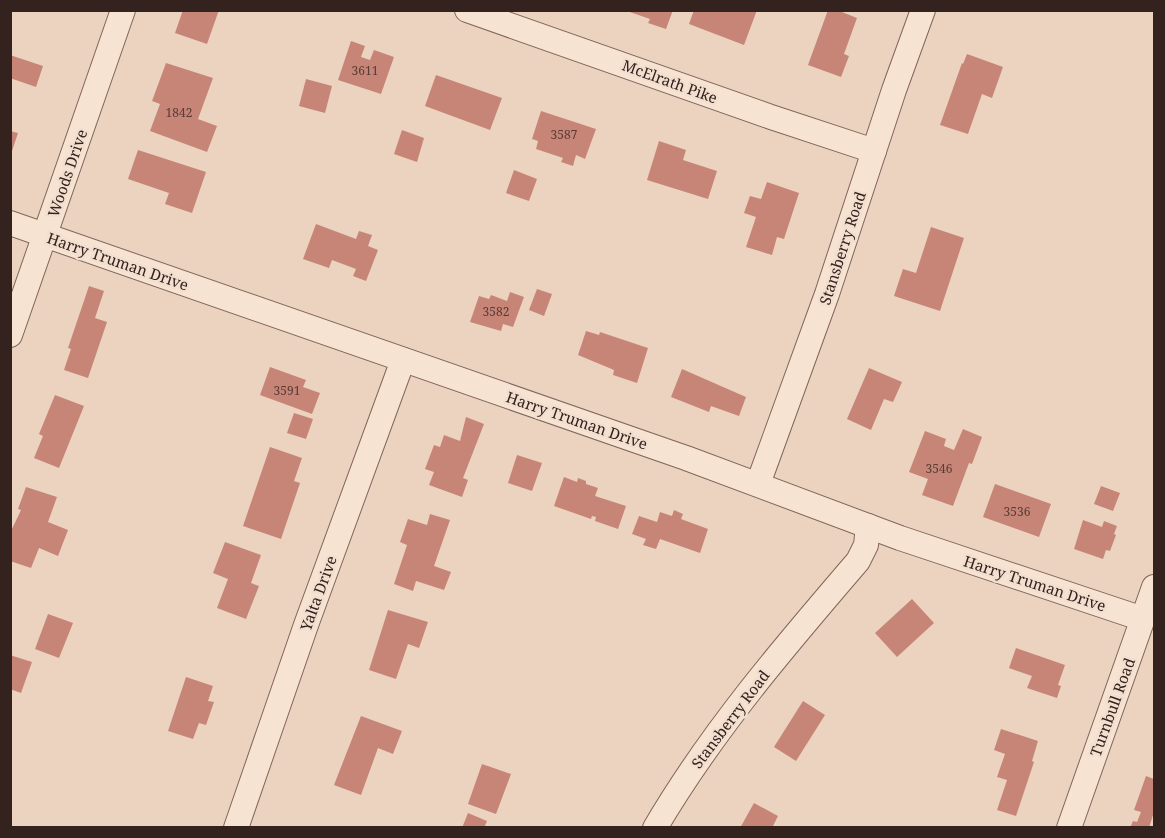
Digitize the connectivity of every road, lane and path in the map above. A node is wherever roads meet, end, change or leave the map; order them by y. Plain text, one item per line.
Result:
1 (123, 10) edge
2 (466, 10) edge
3 (923, 10) edge
4 (874, 151) junction
5 (10, 223) edge
6 (45, 236) junction
7 (10, 335) edge
8 (403, 360) junction
9 (758, 484) junction
10 (868, 526) junction
11 (1155, 587) edge
12 (1143, 619) junction
13 (236, 828) edge
14 (655, 828) edge
15 (1069, 828) edge

1 - 6 street, Woods Drive
2 - 4 street, McElrath Pike
3 - 4 street, Stansberry Road
4 - 9 street, Stansberry Road
5 - 6 street, Harry Truman Drive
6 - 7 street, Woods Drive
6 - 8 street, Harry Truman Drive
8 - 9 street, Harry Truman Drive
8 - 13 street, Yalta Drive
9 - 10 street, Harry Truman Drive
10 - 12 street, Harry Truman Drive
10 - 14 street, Stansberry Road
11 - 12 street, Turnbull Road
12 - 15 street, Turnbull Road

